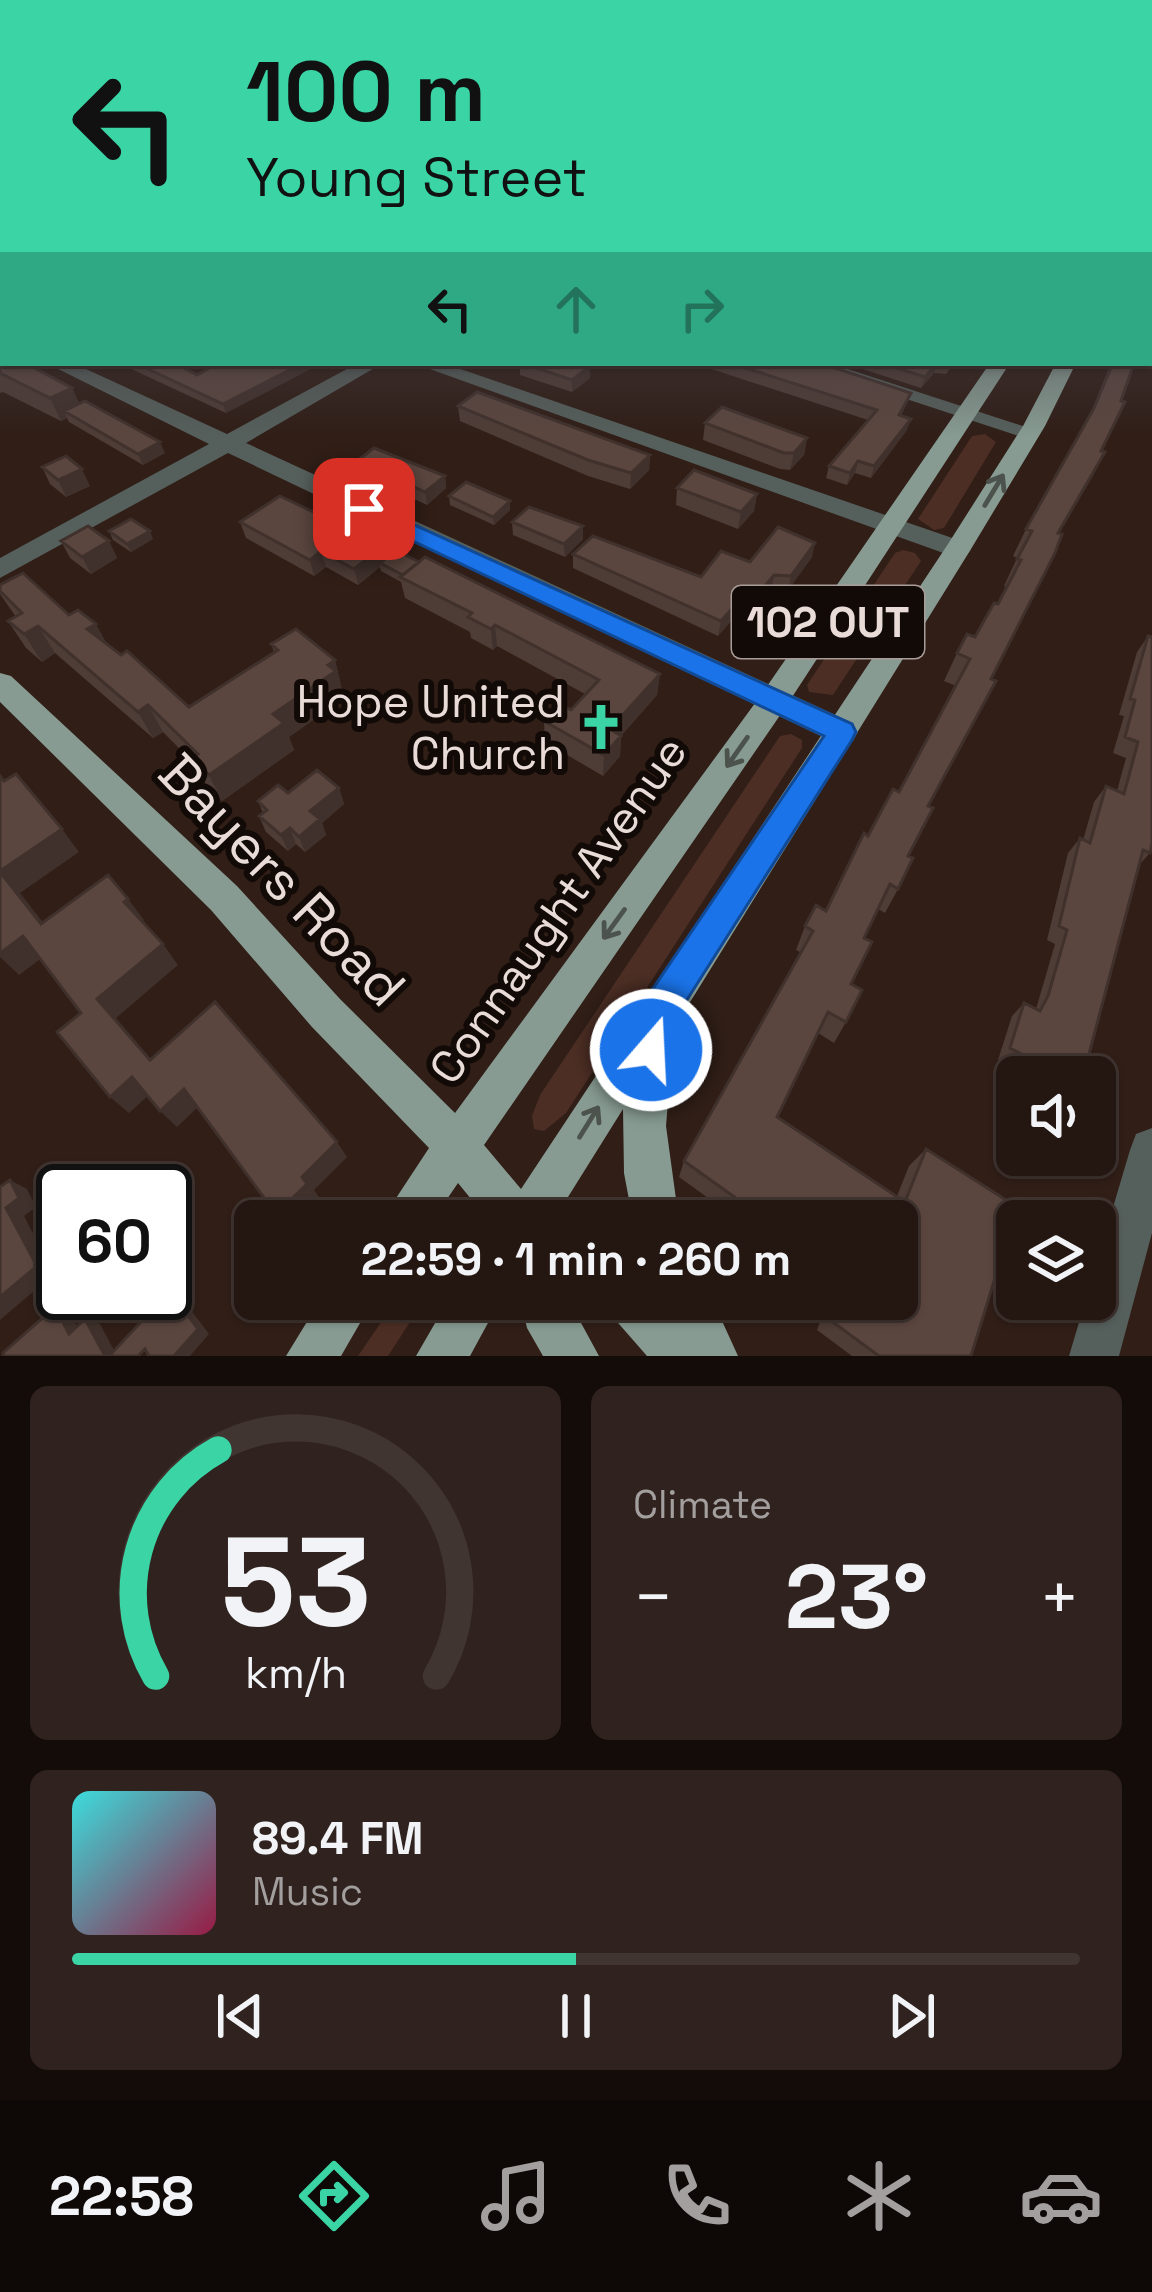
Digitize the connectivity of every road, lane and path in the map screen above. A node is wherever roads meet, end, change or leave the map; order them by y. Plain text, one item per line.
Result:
1 (62, 366) edge
2 (368, 366) edge
3 (432, 366) edge
4 (817, 366) edge
5 (998, 366) edge
6 (1064, 366) edge
7 (965, 411) junction
8 (1030, 432) junction
9 (225, 444) junction
10 (894, 525) junction
11 (958, 549) junction
12 (0, 569) edge
13 (0, 684) edge
14 (772, 703) junction
15 (842, 732) junction
16 (659, 1011) junction
17 (456, 1145) junction
18 (1152, 1150) edge
19 (418, 1200) edge
20 (504, 1200) edge
21 (536, 1200) edge
22 (651, 1200) edge
23 (335, 1320) edge
24 (464, 1320) edge
25 (550, 1320) edge
26 (648, 1320) edge
27 (696, 1320) edge
28 (310, 1356) edge
29 (441, 1356) edge
30 (574, 1356) edge
31 (680, 1356) edge
32 (713, 1356) edge
33 (1094, 1356) edge

1 - 9 street
2 - 9 street
3 - 10 street
4 - 7 street
5 - 7 main road, Connaught Avenue / 102 OUT
6 - 8 main road
7 - 8 street
7 - 10 main road, Connaught Avenue / 102 OUT
11 -> 8 main road
9 - 12 street
9 - 14 street
10 - 11 street
10 - 14 main road, Connaught Avenue / 102 OUT
11 - 15 main road
13 - 17 main road, Bayers Road
14 - 15 street
14 -> 17 main road, Connaught Avenue / 102 OUT
15 - 16 main road
21 -> 16 main road
16 - 22 main road
17 - 19 main road, Connaught Avenue
17 - 20 main road, Bayers Road
18 - 33 street
23 - 28 main road
24 - 29 main road
25 - 30 main road
26 - 31 main road
27 - 32 main road

